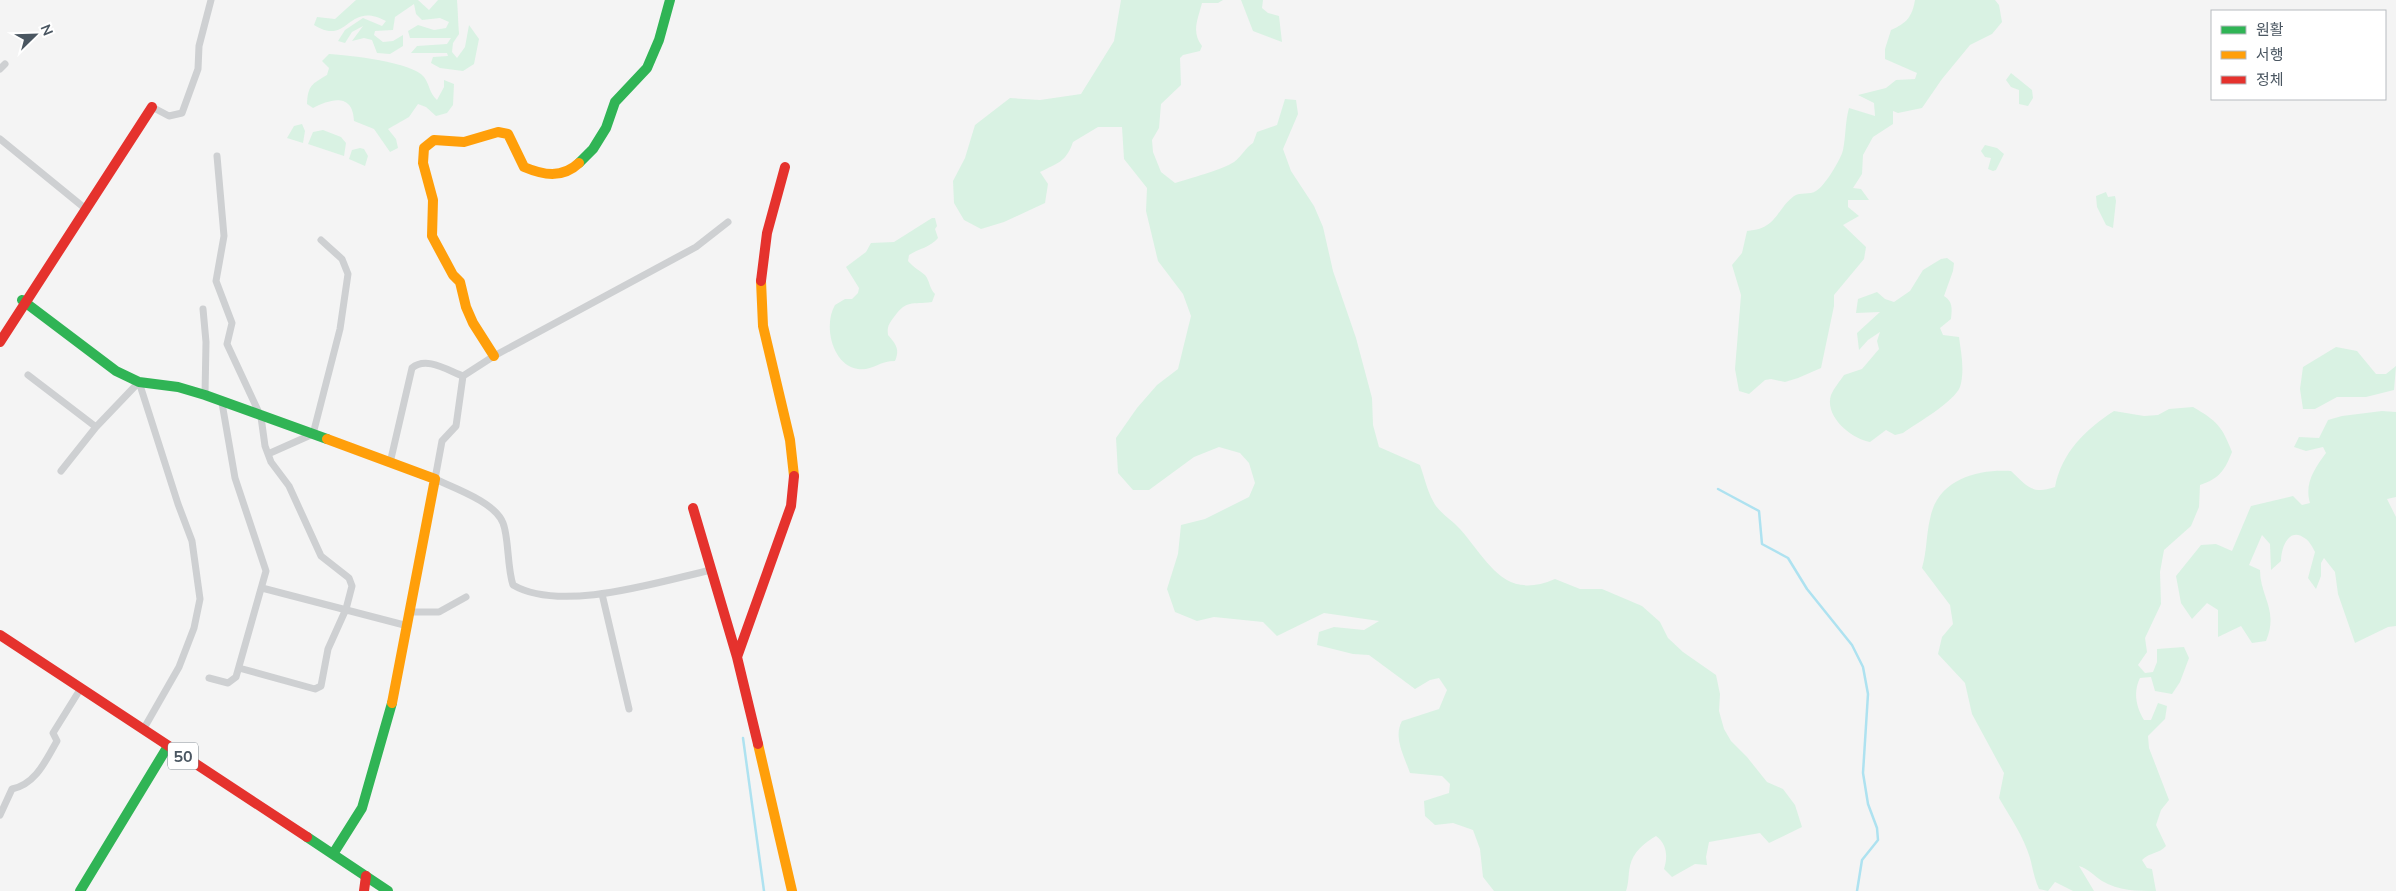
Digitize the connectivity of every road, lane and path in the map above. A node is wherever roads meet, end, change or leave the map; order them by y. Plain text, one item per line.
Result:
1 (212, 0) edge
2 (670, 0) edge
3 (152, 107) joint
4 (0, 139) edge
5 (217, 156) dead end
6 (785, 167) dead end
7 (87, 210) junction
8 (728, 222) dead end
9 (321, 240) dead end
10 (22, 300) dead end
11 (202, 309) dead end
12 (0, 342) edge
13 (494, 356) junction
14 (28, 375) dead end
15 (462, 376) junction
16 (138, 382) junction
17 (205, 395) junction
18 (222, 402) junction
19 (261, 417) junction
20 (96, 427) junction
21 (314, 434) junction
22 (268, 454) junction
23 (390, 463) junction
24 (62, 471) dead end
25 (435, 479) junction
26 (693, 508) dead end
27 (711, 570) junction
28 (262, 588) junction
29 (602, 594) junction
30 (466, 597) dead end
31 (346, 608) junction
32 (411, 612) junction
33 (408, 626) junction
34 (0, 635) edge
35 (737, 657) junction
36 (239, 668) junction
37 (209, 678) dead end
38 (81, 688) junction
39 (629, 709) dead end
40 (143, 730) junction
41 (168, 746) junction
42 (0, 815) edge
43 (333, 854) junction
44 (366, 876) junction
45 (80, 891) edge
46 (364, 891) edge
47 (388, 891) edge
48 (792, 891) edge

1 - 3 street
2 - 13 street
3 - 7 street
4 - 7 street
5 - 19 street
6 - 35 street
7 - 12 street
8 - 13 street
9 - 21 street
10 - 16 street
11 - 17 street
13 - 15 street
14 - 20 street
15 - 23 street
15 - 25 street
16 - 17 street
16 - 20 street
16 - 40 street
17 - 18 street
18 - 19 street
18 - 28 street
19 - 21 street
19 - 22 street
20 - 24 street
21 - 22 street
21 - 23 street
22 - 31 street
23 - 25 street
25 - 29 street
25 - 32 street
26 - 27 street
27 - 29 street
27 - 35 street
28 - 31 street
28 - 36 street
29 - 39 street
30 - 32 street
31 - 33 street
31 - 36 street
32 - 33 street
33 - 43 street
34 - 38 street, 50
35 - 48 street
36 - 37 street
38 - 40 street, 50
38 - 42 street
40 - 41 street, 50
41 - 43 street, 50
41 - 45 street
43 - 44 street, 50
44 - 46 street
44 - 47 street

